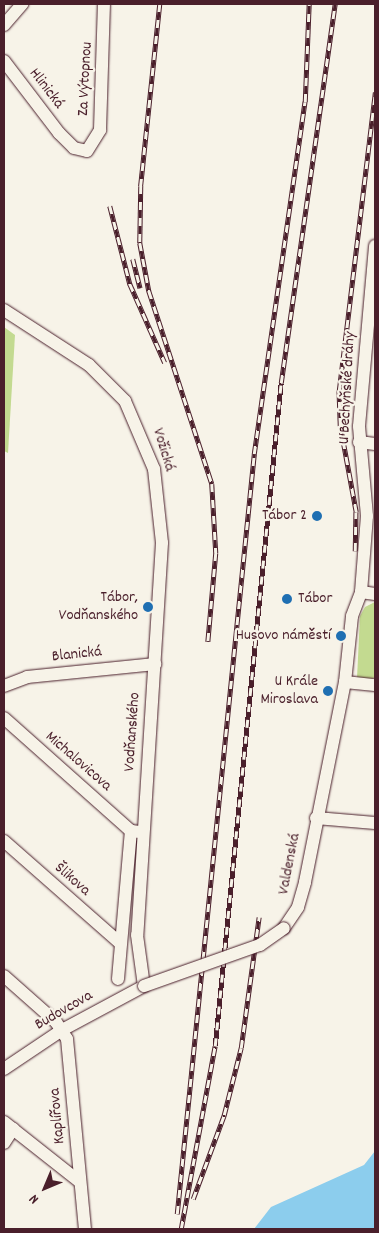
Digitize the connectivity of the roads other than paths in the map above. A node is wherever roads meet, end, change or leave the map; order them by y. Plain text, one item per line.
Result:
1 (22, 4) edge
2 (104, 4) edge
3 (4, 25) edge
4 (4, 61) edge
5 (87, 151) joint
6 (375, 246) edge
7 (4, 310) edge
8 (360, 442) junction
9 (375, 444) edge
10 (361, 592) junction
11 (375, 594) edge
12 (155, 664) junction
13 (345, 682) junction
14 (375, 685) edge
15 (4, 686) edge
16 (4, 718) edge
17 (316, 818) junction
18 (375, 823) edge
19 (137, 832) junction
20 (4, 841) edge
21 (120, 943) junction
22 (4, 976) edge
23 (118, 980) dead end
24 (144, 986) junction
25 (62, 1030) junction
26 (4, 1069) edge
27 (8, 1125) edge
28 (4, 1143) edge
29 (80, 1182) junction
30 (86, 1229) edge

1 - 3 street
2 - 5 street, Za Výtopnou
4 - 5 street, Hlinická
6 - 8 street, U Bechyňské dráhy
7 - 12 street, Vožická
8 - 9 street
8 - 10 street, U Bechyňské dráhy
10 - 11 street
10 - 13 street
12 - 15 street, Blanická
12 - 19 street, Vodňanského
13 - 14 street
13 - 17 street, Valdenská
16 - 19 street, Michalovicova
17 - 18 street
17 - 24 street, Valdenská, bridge
19 - 21 street, Vodňanského
19 - 24 street, Vodňanského
20 - 21 street, Šlikova
21 - 23 street, Vodňanského
22 - 25 street
24 - 25 street, Budovcova
25 - 26 street, Budovcova
25 - 29 street, Kaplířova
27 - 28 street
27 - 29 street
29 - 30 street, Kaplířova

